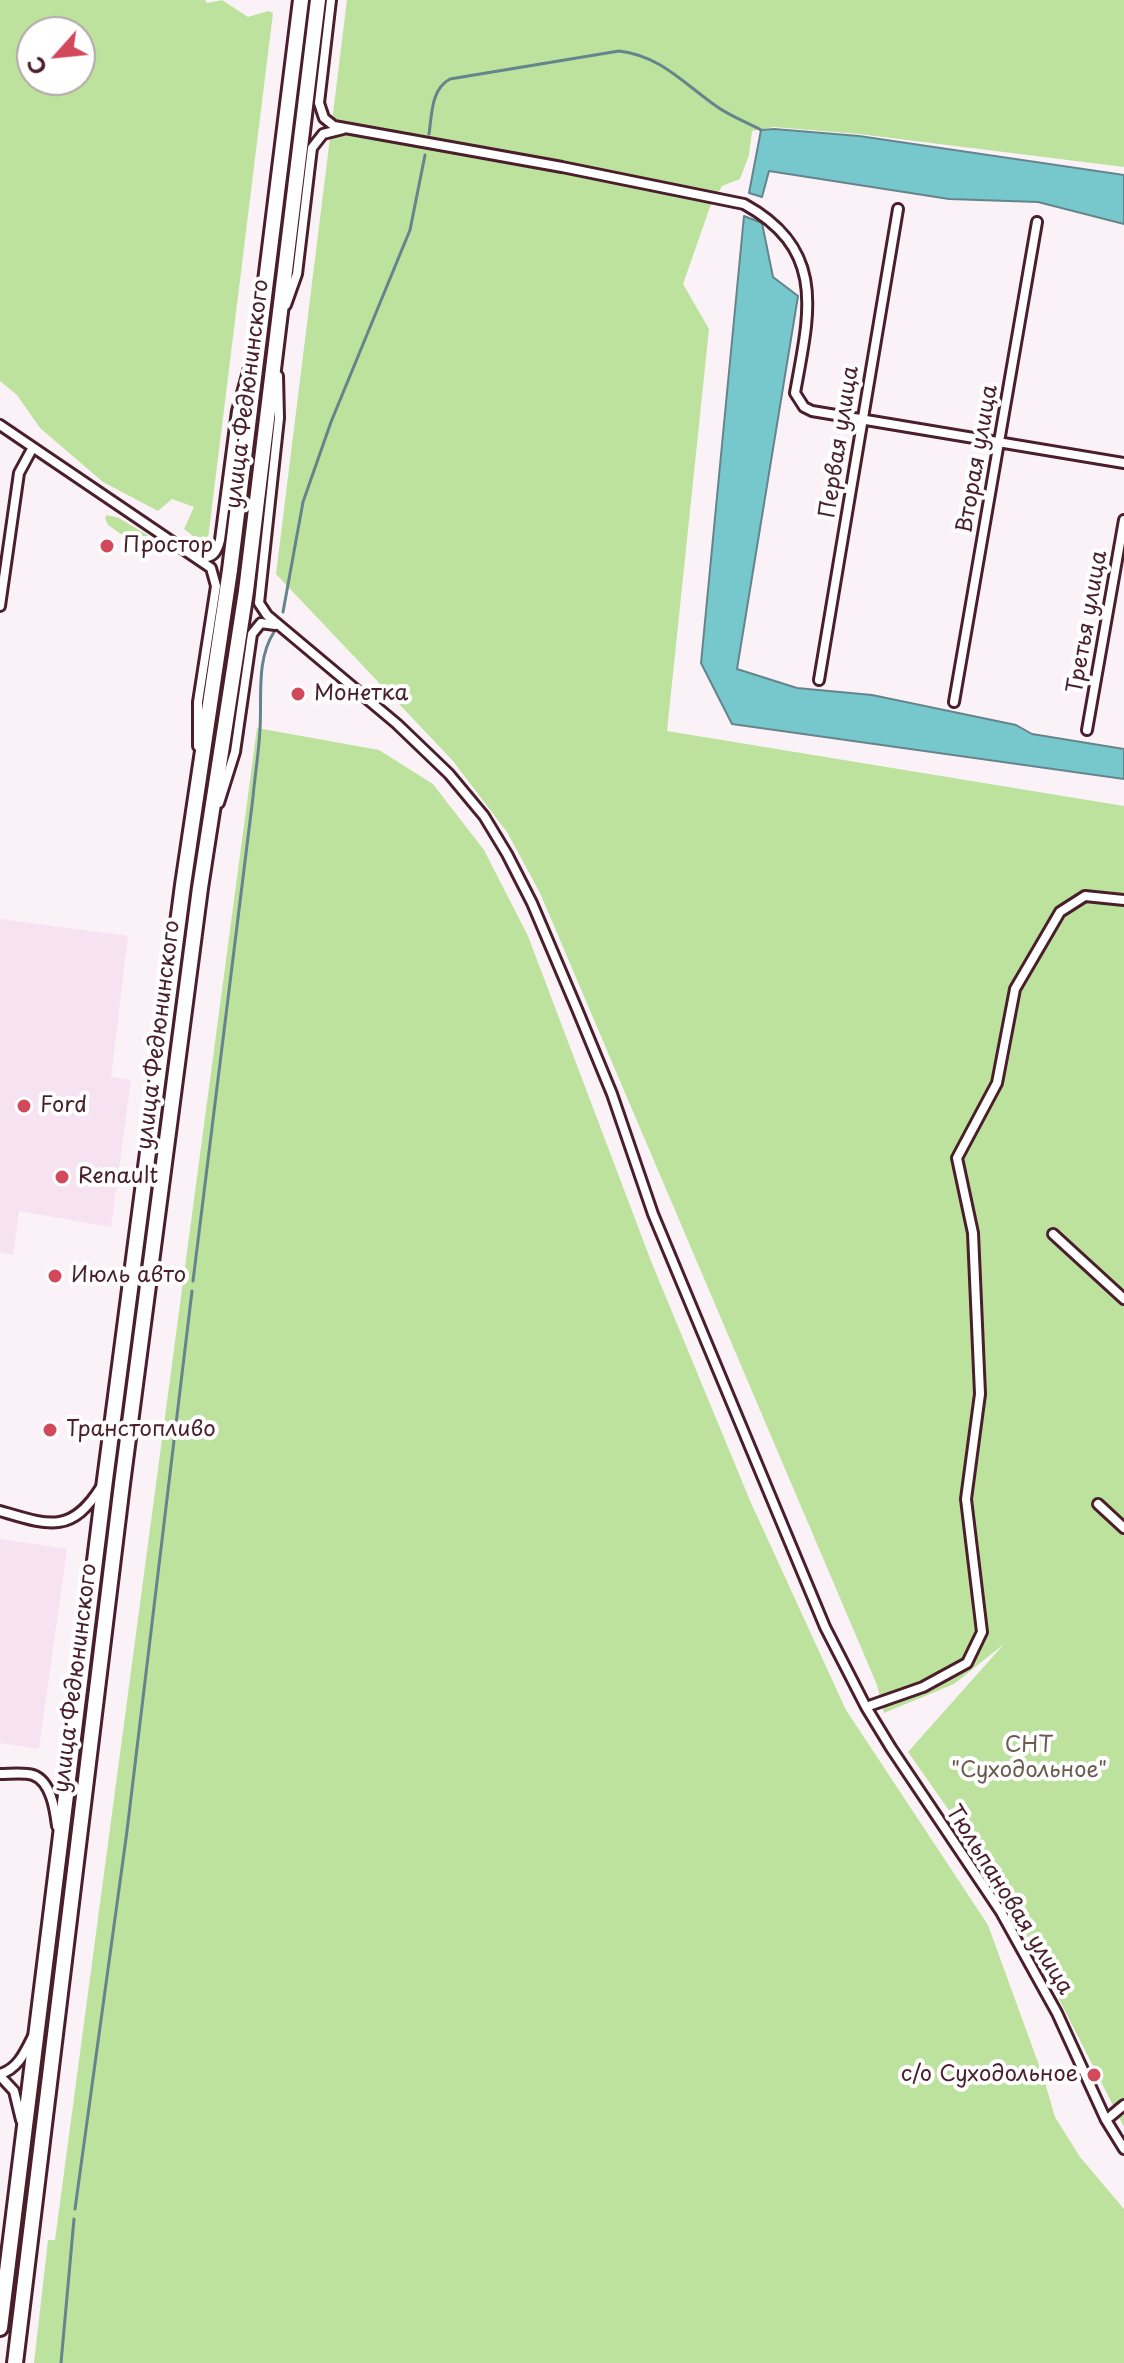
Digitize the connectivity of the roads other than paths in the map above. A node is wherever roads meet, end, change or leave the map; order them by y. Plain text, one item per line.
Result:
1 (301, 0) edge
2 (318, 0) edge
3 (331, 0) edge
4 (343, 129) junction
5 (898, 209) dead end
6 (1037, 222) dead end
7 (261, 321) junction
8 (278, 330) junction
9 (863, 418) junction
10 (0, 425) edge
11 (999, 442) junction
12 (32, 449) junction
13 (1124, 463) edge
14 (1124, 520) edge
15 (195, 555) junction
16 (0, 606) edge
17 (282, 627) junction
18 (819, 680) dead end
19 (954, 702) dead end
20 (1087, 730) dead end
21 (199, 779) junction
22 (208, 838) junction
23 (1124, 900) edge
24 (1053, 1234) dead end
25 (1124, 1299) edge
26 (105, 1480) junction
27 (1098, 1504) dead end
28 (0, 1511) edge
29 (1124, 1528) edge
30 (866, 1707) junction
31 (0, 1774) edge
32 (59, 1851) junction
33 (38, 2024) junction
34 (0, 2075) edge
35 (1124, 2105) edge
36 (1106, 2120) junction
37 (24, 2135) junction
38 (1124, 2149) edge
39 (0, 2328) edge
40 (15, 2363) edge

1 - 7 highway, улица Федюнинского
2 - 8 highway, улица Федюнинского
3 - 4 street
4 - 8 street
4 - 9 street
5 - 9 street, Первая улица
6 - 11 street, Вторая улица
7 - 15 street
7 - 21 highway, улица Федюнинского
8 - 17 street, Тюльпановая улица
8 - 22 highway, улица Федюнинского
9 - 11 street
9 - 18 street, Первая улица
10 - 12 street
11 - 13 street
11 - 19 street, Вторая улица
12 - 15 street
12 - 16 street
14 - 20 street, Третья улица
15 - 21 street
17 - 22 street
17 - 30 street, Тюльпановая улица
21 - 26 highway, улица Федюнинского
22 - 40 highway, улица Федюнинского
23 - 30 street
24 - 25 street
26 - 28 street
26 - 32 highway, улица Федюнинского
27 - 29 street
30 - 36 street, Тюльпановая улица
31 - 32 street
32 - 33 highway, улица Федюнинского
33 - 34 street
33 - 37 highway, улица Федюнинского
34 - 37 street
35 - 36 street
36 - 38 street, Тюльпановая улица
37 - 39 highway, улица Федюнинского

